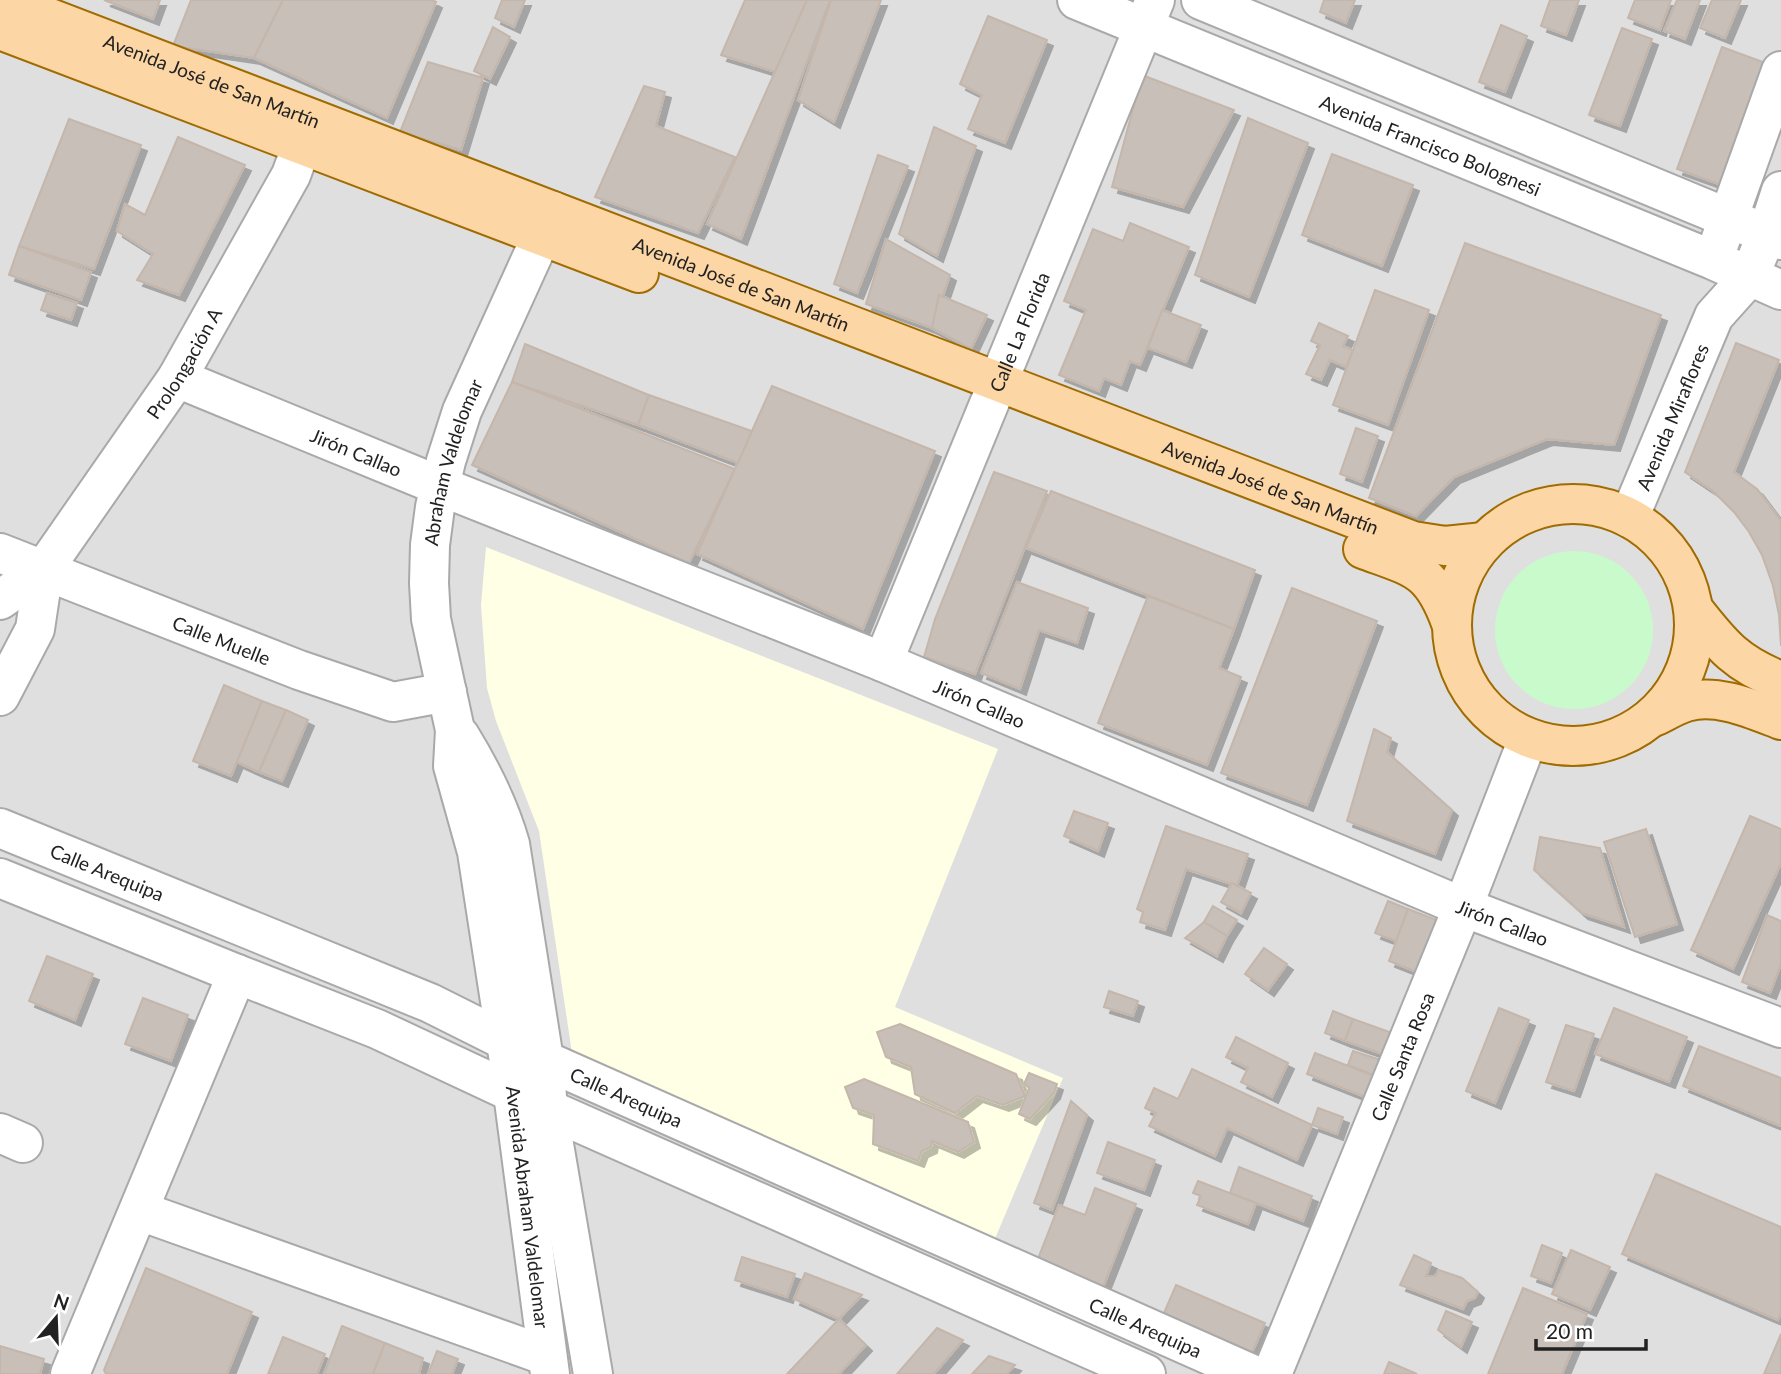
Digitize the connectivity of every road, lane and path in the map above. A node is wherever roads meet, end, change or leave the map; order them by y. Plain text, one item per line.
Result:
1 (3, 0) edge
2 (1077, 0) edge
3 (1201, 0) edge
4 (1149, 14) edge
5 (0, 30) edge
6 (1781, 71) edge
7 (302, 145) junction
8 (1781, 191) edge
9 (1728, 219) junction
10 (547, 223) junction
11 (1774, 237) edge
12 (1713, 260) junction
13 (1765, 283) edge
14 (1714, 316) junction
15 (177, 378) junction
16 (993, 394) junction
17 (440, 486) junction
18 (1629, 518) junction
19 (1484, 542) junction
20 (0, 553) edge
21 (44, 569) junction
22 (0, 600) edge
23 (1694, 610) junction
24 (1451, 623) junction
25 (883, 662) junction
26 (1781, 681) edge
27 (447, 692) junction
28 (0, 696) edge
29 (1656, 716) junction
30 (1781, 720) edge
31 (455, 730) junction
32 (1528, 739) junction
33 (0, 828) edge
34 (0, 878) edge
35 (1463, 907) junction
36 (237, 974) junction
37 (1781, 1028) edge
38 (506, 1040) junction
39 (544, 1060) junction
40 (513, 1092) junction
41 (548, 1109) junction
42 (140, 1210) junction
43 (548, 1365) edge
44 (70, 1374) edge
45 (593, 1374) edge
46 (1146, 1374) edge
47 (1252, 1374) edge
48 (1272, 1374) edge

1 - 10 main road, Avenida José de San Martín
2 - 4 street, Avenida Francisco Bolognesi
3 - 9 street
4 - 12 street, Avenida Francisco Bolognesi
4 - 16 street, Calle La Florida
5 - 7 main road, Avenida José de San Martín
6 - 9 street, Avenida Miraflores
7 - 10 main road, Avenida José de San Martín
7 - 15 street, Prolongación A
8 - 11 street, Avenida Miraflores
9 - 11 street
9 - 12 street, Avenida Miraflores
10 - 16 main road, Avenida José de San Martín
10 - 17 street, Abraham Valdelomar
11 - 13 street, Avenida Miraflores
12 - 13 street, Avenida Francisco Bolognesi
12 - 14 street, Avenida Miraflores
13 - 14 street, Avenida Miraflores
14 - 18 street, Avenida Miraflores
15 - 17 street, Jirón Callao
15 - 21 street, Prolongación A
16 - 19 main road, Avenida José de San Martín
16 - 24 main road, Avenida José de San Martín
16 - 25 street, Calle La Florida
17 - 25 street, Jirón Callao
17 - 27 street, Abraham Valdelomar
18 - 19 main road
18 - 23 main road
19 - 24 main road
20 - 21 street, Calle Muelle
21 - 22 street, Prolongación A
21 - 27 street, Calle Muelle
21 - 28 street, Prolongación A
23 - 26 main road
23 - 29 main road
24 - 32 main road
25 - 35 street, Jirón Callao
27 - 31 street, Abraham Valdelomar
29 - 30 main road
29 - 32 main road
31 - 38 street, Abraham Valdelomar
31 - 39 street, Abraham Valdelomar
32 - 35 street, Calle Santa Rosa
33 - 38 street, Calle Arequipa
34 - 36 street
35 - 37 street, Jirón Callao
35 - 48 street, Calle Santa Rosa
36 - 40 street
36 - 42 street
38 - 39 street, Calle Arequipa
38 - 40 street, Avenida Abraham Valdelomar
39 - 41 street, Avenida Abraham Valdelomar
39 - 47 street, Calle Arequipa
40 - 41 street
40 - 43 street, Avenida Abraham Valdelomar
41 - 45 street, Avenida Abraham Valdelomar
41 - 46 street
42 - 43 street
42 - 44 street

